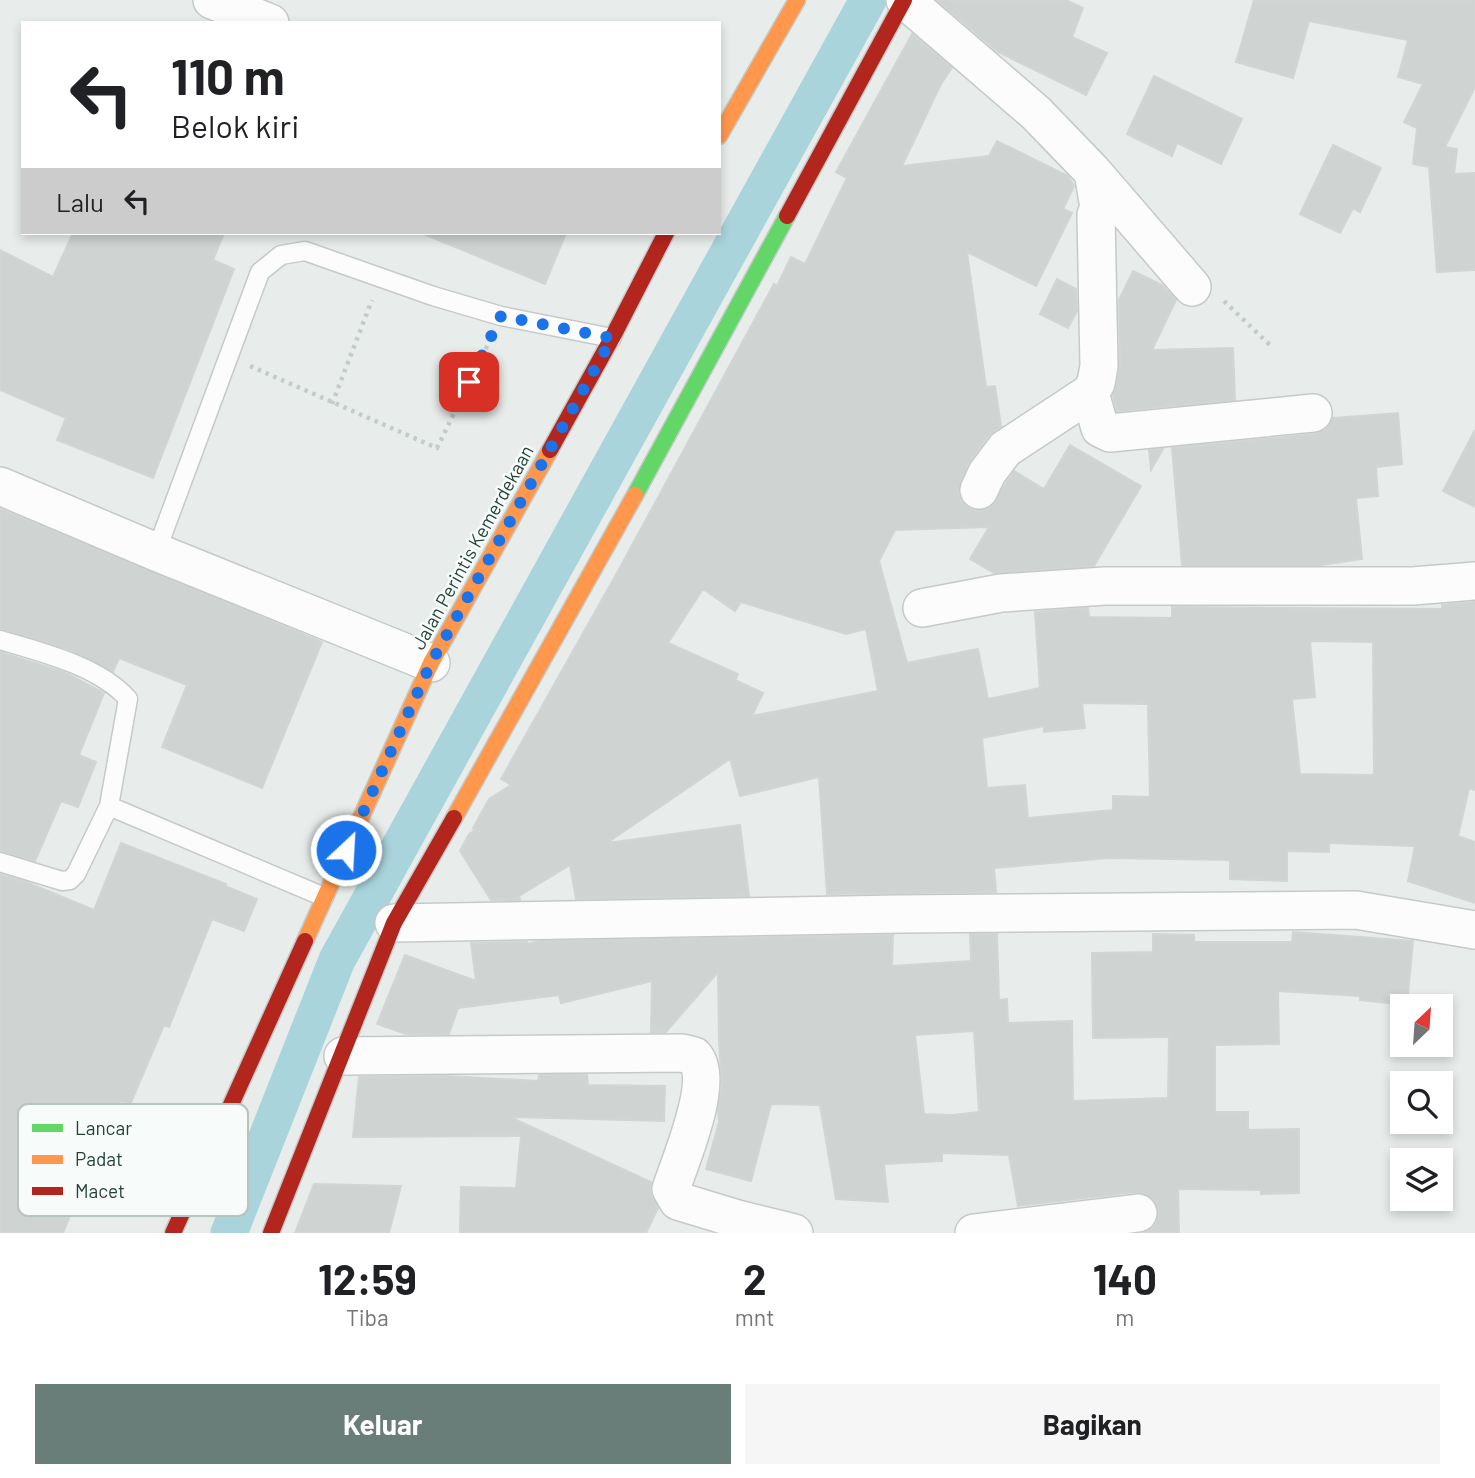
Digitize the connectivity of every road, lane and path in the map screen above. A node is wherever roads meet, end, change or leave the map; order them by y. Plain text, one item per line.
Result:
1 (212, 0) edge
2 (797, 0) edge
3 (905, 0) edge
4 (265, 21) edge
5 (721, 133) edge
6 (1093, 172) junction
7 (665, 235) edge
8 (380, 278) junction
9 (1192, 287) joint
10 (501, 316) junction
11 (612, 338) junction
12 (1272, 347) dead end
13 (230, 357) junction
14 (1090, 393) junction
15 (332, 404) junction
16 (1312, 413) dead end
17 (0, 486) edge
18 (979, 490) dead end
19 (156, 552) junction
20 (1475, 581) edge
21 (922, 608) dead end
22 (0, 640) edge
23 (431, 663) junction
24 (109, 806) junction
25 (0, 862) edge
26 (324, 897) junction
27 (394, 923) junction
28 (1475, 930) edge
29 (343, 1056) junction
30 (231, 1104) edge
31 (1138, 1213) dead end
32 (181, 1216) edge
33 (733, 1226) edge
34 (1084, 1226) edge
35 (173, 1233) edge
36 (271, 1233) edge
37 (794, 1233) edge
38 (974, 1233) edge

1 - 4 street
2 - 5 street
3 - 6 street
3 - 27 street
6 - 9 street
6 - 14 street
7 - 11 street, Jalan Perintis Kemerdekaan
8 - 10 lane
8 - 13 lane
8 - 15 path
9 - 12 path
10 - 11 lane
10 - 15 path
11 - 23 street, Jalan Perintis Kemerdekaan
13 - 15 path
13 - 19 lane
14 - 16 street
14 - 18 street
17 - 19 street
19 - 23 street
20 - 21 street
22 - 24 lane
23 - 26 street, Jalan Perintis Kemerdekaan
24 - 25 lane
24 - 26 lane
26 - 30 street, Jalan Perintis Kemerdekaan
27 - 28 street
27 - 29 street
29 - 33 street
29 - 36 street
31 - 34 street
32 - 35 street, Jalan Perintis Kemerdekaan
33 - 37 street
34 - 38 street

